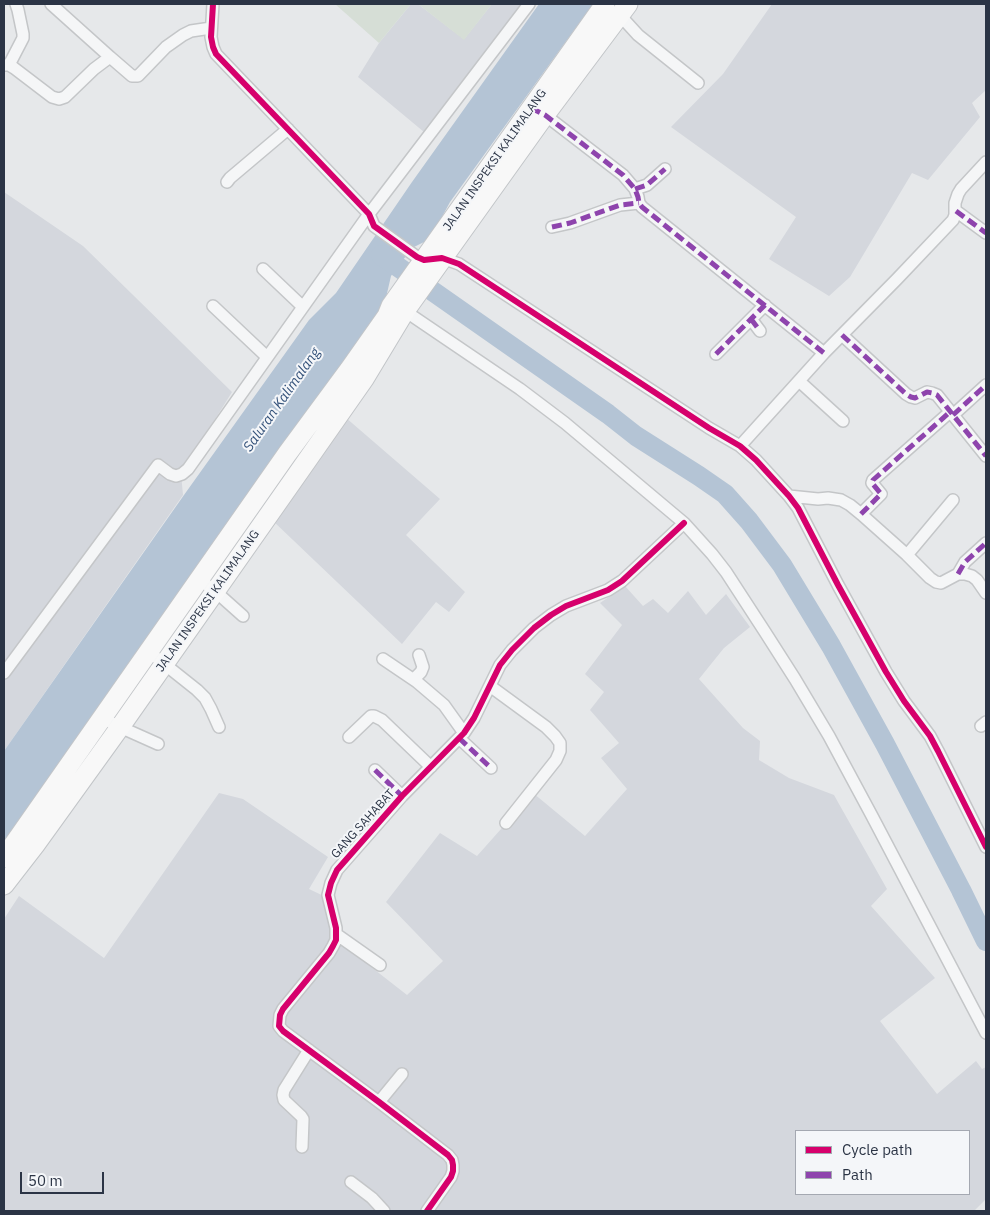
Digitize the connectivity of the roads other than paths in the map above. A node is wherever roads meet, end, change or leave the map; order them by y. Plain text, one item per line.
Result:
1 (16, 4) edge
2 (51, 4) edge
3 (214, 4) edge
4 (529, 4) edge
5 (615, 7) edge
6 (211, 28) junction
7 (110, 57) junction
8 (7, 65) edge
9 (698, 83) dead end
10 (538, 112) junction
11 (288, 129) junction
12 (986, 162) edge
13 (666, 169) dead end
14 (227, 182) dead end
15 (636, 189) junction
16 (639, 203) junction
17 (956, 211) junction
18 (369, 214) junction
19 (552, 227) dead end
20 (986, 233) edge
21 (430, 260) junction
22 (262, 269) dead end
23 (765, 305) junction
24 (213, 306) dead end
25 (398, 307) junction
26 (303, 308) junction
27 (751, 319) junction
28 (760, 331) dead end
29 (842, 335) junction
30 (824, 353) junction
31 (716, 354) dead end
32 (268, 357) junction
33 (356, 374) junction
34 (799, 382) junction
35 (986, 385) edge
36 (952, 414) junction
37 (843, 421) dead end
38 (740, 446) junction
39 (985, 453) edge
40 (789, 496) junction
41 (953, 500) dead end
42 (861, 514) junction
43 (684, 523) junction
44 (986, 544) edge
45 (906, 555) junction
46 (958, 574) junction
47 (199, 579) junction
48 (215, 591) junction
49 (986, 593) edge
50 (243, 616) dead end
51 (148, 651) junction
52 (419, 655) dead end
53 (383, 659) dead end
54 (164, 664) junction
55 (4, 673) edge
56 (414, 679) junction
57 (490, 686) junction
58 (102, 718) junction
59 (120, 727) junction
60 (219, 727) dead end
61 (461, 735) junction
62 (349, 737) dead end
63 (158, 744) dead end
64 (431, 767) junction
65 (491, 768) dead end
66 (375, 770) dead end
67 (402, 796) junction
68 (506, 822) dead end
69 (986, 847) edge
70 (4, 858) edge
71 (4, 885) edge
72 (336, 934) junction
73 (380, 965) dead end
74 (986, 1033) edge
75 (309, 1050) junction
76 (402, 1074) dead end
77 (379, 1102) junction
78 (302, 1147) dead end
79 (351, 1182) dead end
80 (384, 1211) edge
81 (427, 1211) edge

1 - 8 street
2 - 7 street
3 - 6 street
4 - 18 street
5 - 9 street
5 - 10 main road, JALAN INSPEKSI KALIMALANG
6 - 7 street
6 - 11 street
7 - 8 street
10 - 15 street
10 - 21 main road, JALAN INSPEKSI KALIMALANG
11 - 14 street
11 - 18 street
12 - 17 street
13 - 15 street
15 - 16 street
16 - 19 street
16 - 23 street
17 - 20 street
17 - 29 street
18 - 21 street
18 - 26 street
21 - 25 main road, JALAN INSPEKSI KALIMALANG
21 - 38 street
22 - 26 street
23 - 27 street
23 - 30 street
24 - 32 street
25 - 33 main road, JALAN INSPEKSI KALIMALANG
25 - 43 street
26 - 32 street
27 - 28 street
27 - 31 street
29 - 30 street
29 - 36 street
30 - 34 street
32 - 55 street
33 - 47 main road, JALAN INSPEKSI KALIMALANG
33 - 48 main road, JALAN INSPEKSI KALIMALANG
34 - 37 street
34 - 38 street
35 - 36 street
36 - 39 street
36 - 42 street
38 - 40 street
40 - 42 street
40 - 69 street
41 - 45 street
42 - 45 street
43 - 57 street, GANG SAHABAT
43 - 74 street
44 - 46 street
45 - 46 street
46 - 49 street
47 - 48 street
47 - 51 main road, JALAN INSPEKSI KALIMALANG
48 - 50 street
48 - 54 main road, JALAN INSPEKSI KALIMALANG
51 - 54 street
51 - 58 main road, JALAN INSPEKSI KALIMALANG
52 - 56 street
53 - 56 street
54 - 59 main road, JALAN INSPEKSI KALIMALANG
54 - 60 street
56 - 61 street
57 - 61 street, GANG SAHABAT
57 - 68 street
58 - 59 street
58 - 70 main road, JALAN INSPEKSI KALIMALANG
59 - 63 street
59 - 71 main road, JALAN INSPEKSI KALIMALANG
61 - 64 street, GANG SAHABAT
61 - 65 street
62 - 64 street
64 - 67 street, GANG SAHABAT
66 - 67 street
67 - 72 street, GANG SAHABAT
72 - 73 street
72 - 75 street
75 - 77 street
75 - 78 street
76 - 77 street
77 - 81 street
79 - 80 street

